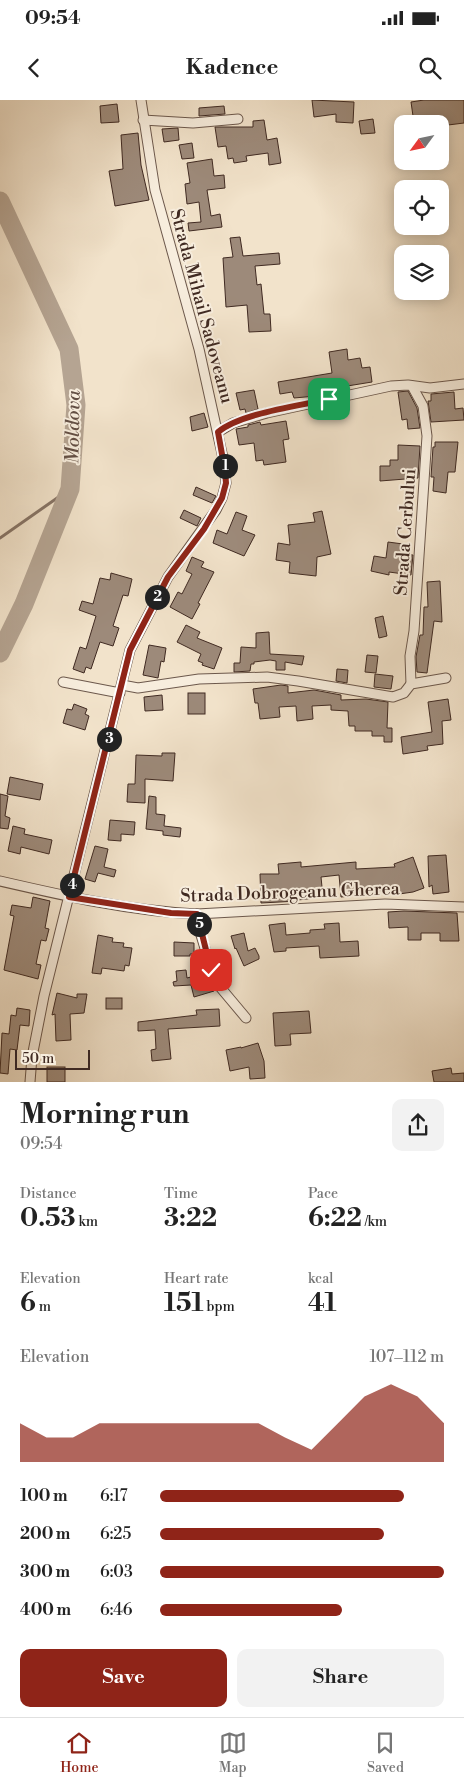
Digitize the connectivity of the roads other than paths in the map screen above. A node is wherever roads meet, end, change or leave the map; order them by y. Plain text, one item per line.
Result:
1 (141, 100) edge
2 (238, 119) dead end
3 (143, 120) junction
4 (464, 384) edge
5 (412, 386) junction
6 (218, 432) junction
7 (446, 678) dead end
8 (63, 682) dead end
9 (411, 684) junction
10 (121, 689) junction
11 (0, 881) edge
12 (69, 897) junction
13 (464, 907) edge
14 (197, 914) junction
15 (246, 1018) dead end
16 (30, 1082) edge

1 - 3 street, Strada Mihail Sadoveanu
2 - 3 street
3 - 6 street, Strada Mihail Sadoveanu
4 - 5 street
5 - 6 street
5 - 9 street, Strada Cerbului
6 - 10 street, Strada Mihail Sadoveanu
7 - 9 street
8 - 10 street
9 - 10 street
10 - 12 street, Strada Mihail Sadoveanu
11 - 12 street, Strada Dobrogeanu Gherea
12 - 14 street, Strada Dobrogeanu Gherea
12 - 16 street, Strada Mihail Sadoveanu
13 - 14 street, Strada Dobrogeanu Gherea
14 - 15 street

